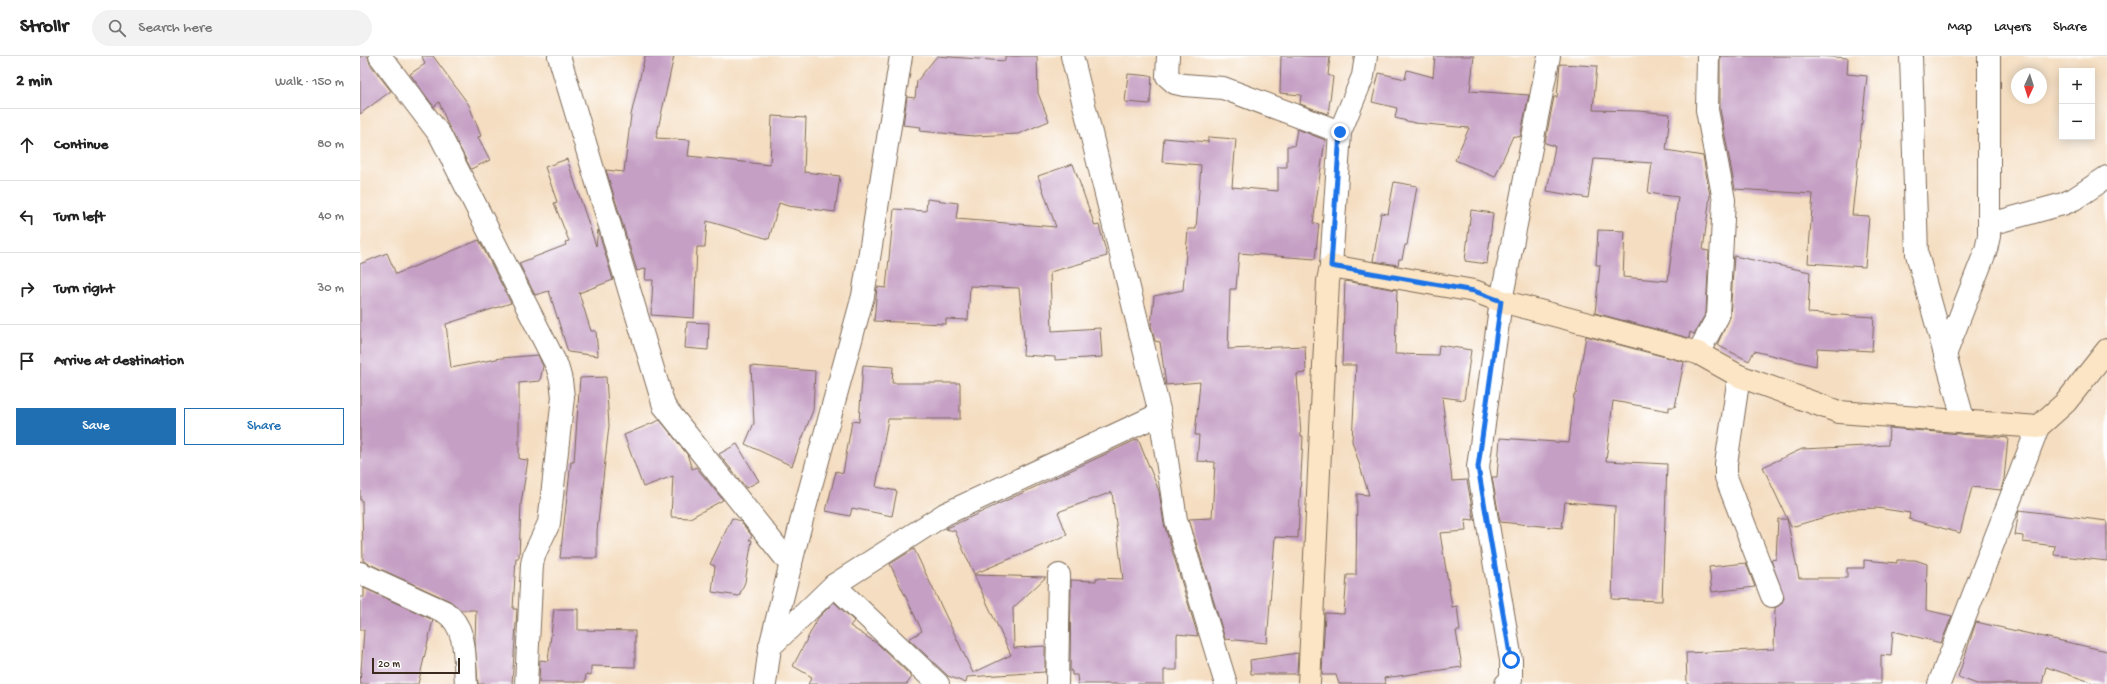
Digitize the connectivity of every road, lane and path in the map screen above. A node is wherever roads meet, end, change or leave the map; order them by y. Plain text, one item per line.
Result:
1 (380, 56) edge
2 (559, 56) edge
3 (901, 56) edge
4 (1072, 56) edge
5 (1168, 56) edge
6 (1366, 56) edge
7 (1549, 56) edge
8 (1708, 56) edge
9 (1910, 56) edge
10 (1989, 56) edge
11 (1340, 132) junction
12 (2107, 177) edge
13 (1990, 224) junction
14 (1331, 266) junction
15 (1501, 301) junction
16 (2107, 350) edge
17 (1698, 353) junction
18 (1945, 355) junction
19 (1739, 376) junction
20 (1160, 414) junction
21 (1964, 422) junction
22 (2038, 427) junction
23 (360, 557) edge
24 (791, 565) junction
25 (366, 575) edge
26 (1059, 575) dead end
27 (834, 585) junction
28 (1772, 596) dead end
29 (770, 647) junction
30 (466, 684) edge
31 (526, 684) edge
32 (765, 684) edge
33 (938, 684) edge
34 (1057, 684) edge
35 (1226, 684) edge
36 (1309, 684) edge
37 (1506, 684) edge
38 (1939, 684) edge

1 - 31 street
2 - 24 street
3 - 24 street
4 - 20 street
5 - 11 street
6 - 11 street
7 - 15 street
8 - 17 street
9 - 18 street
10 - 13 street
11 - 14 street
12 - 13 street
13 - 18 street
14 - 15 main road
14 - 36 main road
15 - 17 main road
15 - 37 street
16 - 22 main road
17 - 19 main road
18 - 21 street
19 - 21 main road
19 - 28 street
20 - 27 street
20 - 35 street
21 - 22 main road
22 - 38 street
23 - 25 street
24 - 29 street
25 - 30 street
26 - 34 street
27 - 29 street
27 - 33 street
29 - 32 street

